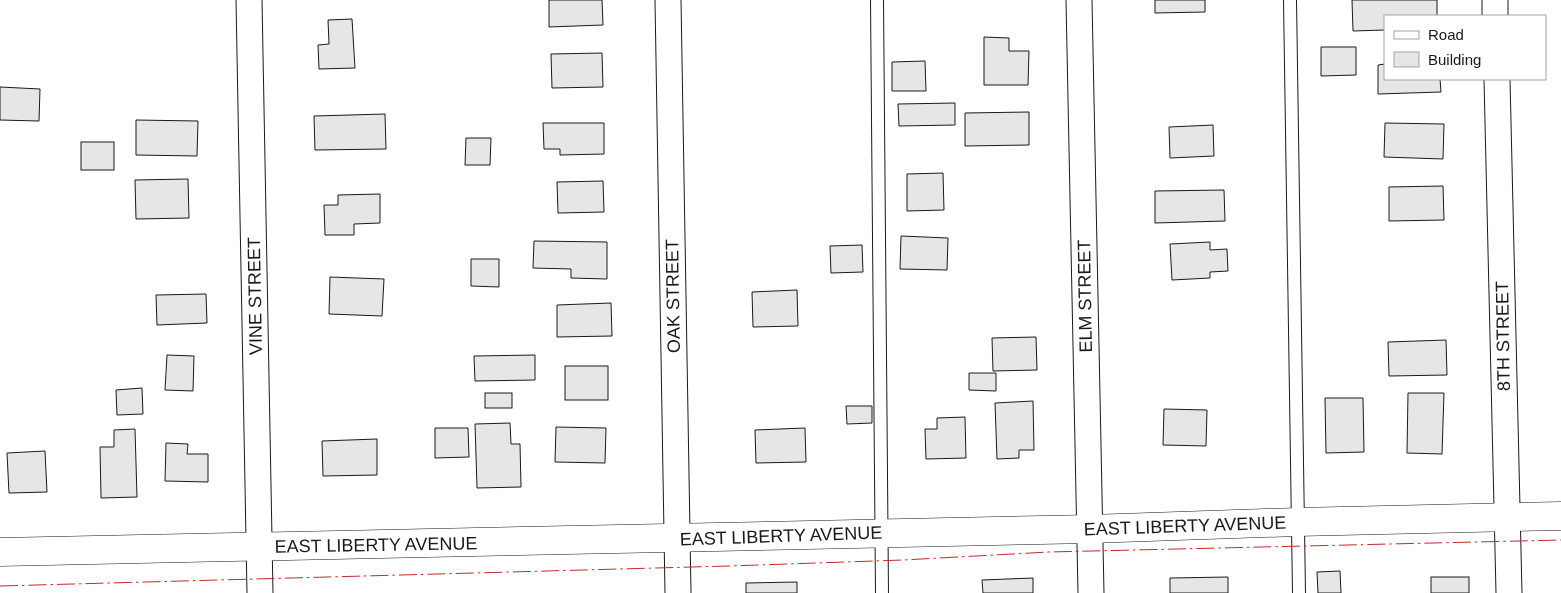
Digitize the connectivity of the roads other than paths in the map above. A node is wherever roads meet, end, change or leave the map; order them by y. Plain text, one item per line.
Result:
1 (249, 0) edge
2 (668, 0) edge
3 (877, 0) edge
4 (1079, 0) edge
5 (1290, 0) edge
6 (1495, 0) edge
7 (1495, 15) edge
8 (1497, 80) edge
9 (1561, 516) edge
10 (1508, 517) junction
11 (1297, 522) junction
12 (1090, 529) junction
13 (881, 533) junction
14 (677, 538) junction
15 (260, 547) junction
16 (0, 552) edge
17 (260, 593) edge
18 (678, 593) edge
19 (882, 593) edge
20 (1090, 593) edge
21 (1299, 593) edge
22 (1509, 593) edge

1 - 15 street, VINE STREET
2 - 14 street, OAK STREET
3 - 13 lane
4 - 12 street, ELM STREET
5 - 11 lane
6 - 7 street
8 - 10 street, 8TH STREET
9 - 10 main road, EAST LIBERTY AVENUE
10 - 11 main road, EAST LIBERTY AVENUE
10 - 22 street, 8TH STREET
11 - 12 main road, EAST LIBERTY AVENUE
11 - 21 lane
12 - 13 main road, EAST LIBERTY AVENUE
12 - 20 street, ELM STREET
13 - 14 main road, EAST LIBERTY AVENUE
13 - 19 lane
14 - 15 main road, EAST LIBERTY AVENUE
14 - 18 street, OAK STREET
15 - 16 main road, EAST LIBERTY AVENUE
15 - 17 street, VINE STREET

